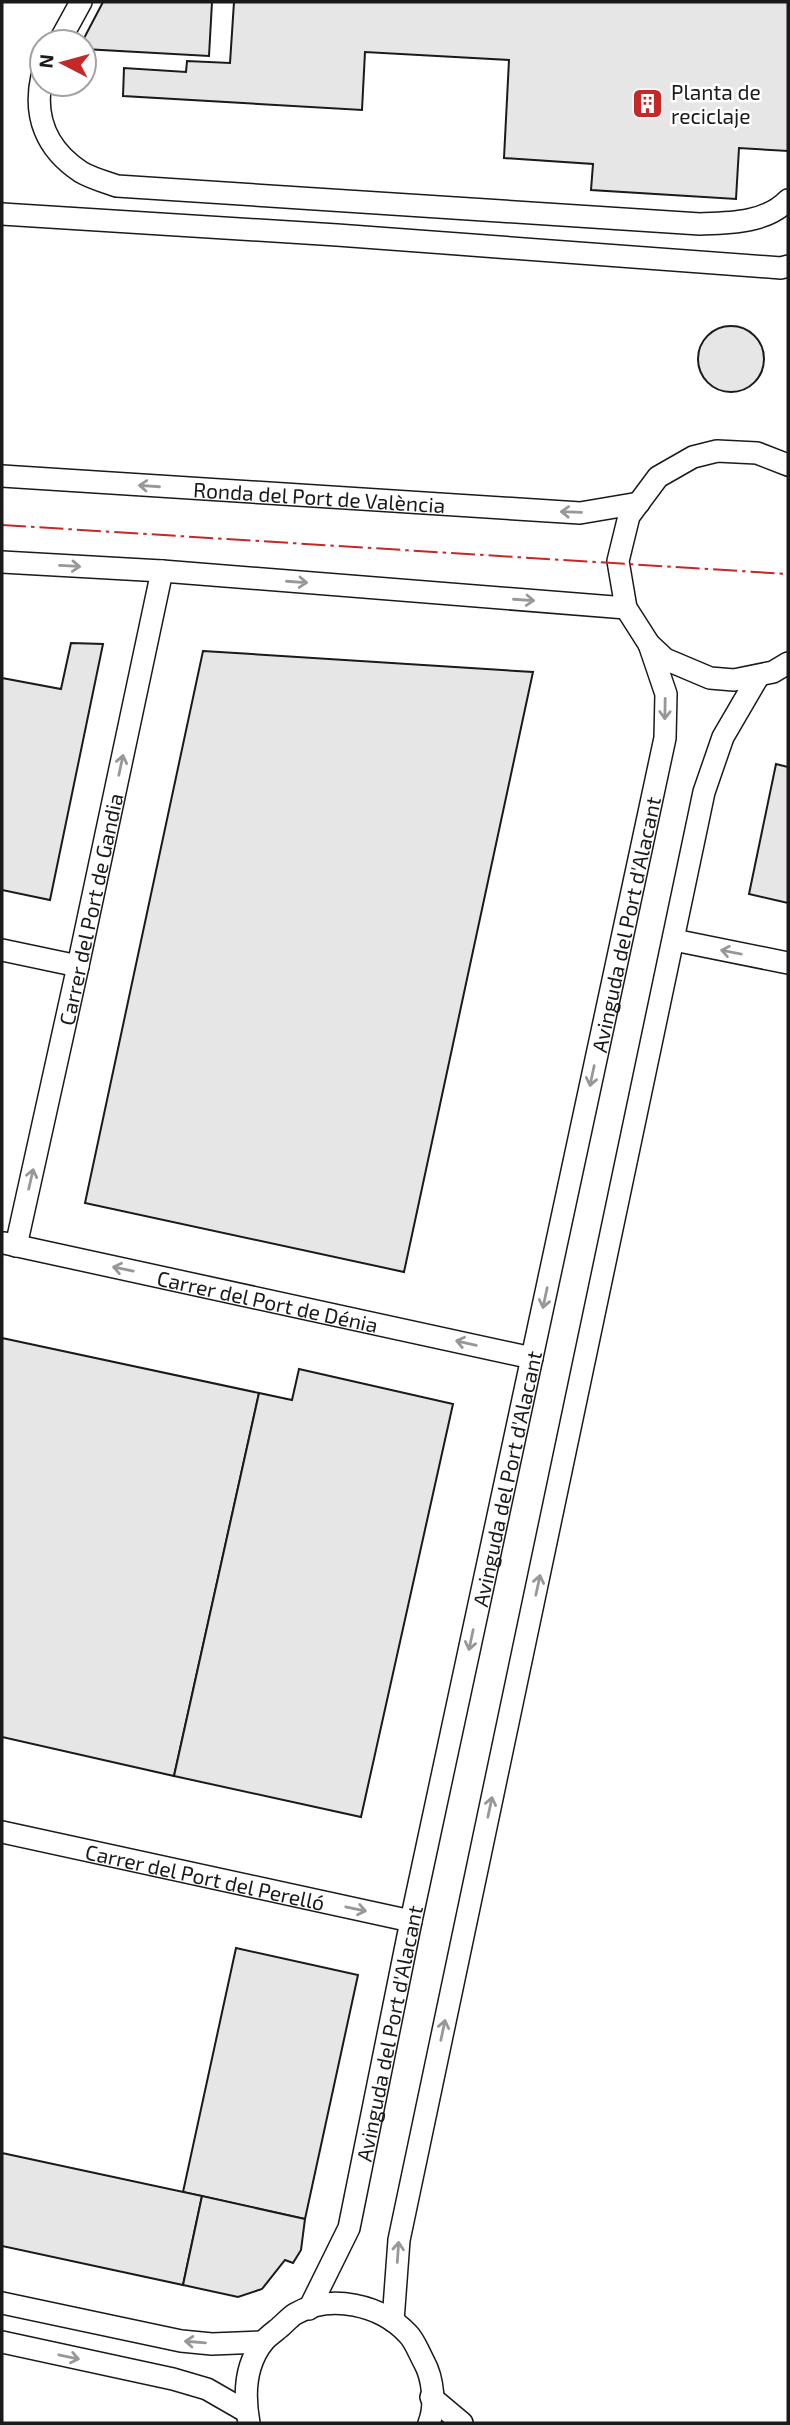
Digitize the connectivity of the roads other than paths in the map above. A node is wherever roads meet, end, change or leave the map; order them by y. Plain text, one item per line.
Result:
1 (81, 2) edge
2 (67, 28) edge
3 (38, 98) edge
4 (788, 200) edge
5 (2, 214) edge
6 (788, 266) edge
7 (788, 465) edge
8 (2, 476) edge
9 (639, 503) junction
10 (2, 562) edge
11 (162, 571) junction
12 (626, 608) junction
13 (649, 644) junction
14 (788, 663) edge
15 (758, 677) junction
16 (674, 940) junction
17 (2, 950) edge
18 (788, 963) edge
19 (78, 966) junction
20 (9, 1244) edge
21 (532, 1357) junction
22 (2, 1832) edge
23 (411, 1921) junction
24 (2, 2303) edge
25 (309, 2309) junction
26 (393, 2320) junction
27 (263, 2342) junction
28 (2, 2343) edge
29 (431, 2397) junction
30 (248, 2418) edge
31 (429, 2423) edge
32 (462, 2423) edge

1 - 2 street
3 - 4 street
5 - 6 street
7 - 9 street
9 -> 8 street, Ronda del Port de València
9 - 12 street
10 -> 11 street
11 -> 12 street
19 -> 11 street, Carrer del Port de Gandia
12 - 13 street
13 - 15 street
13 -> 21 street, Avinguda del Port d'Alacant
14 - 15 street
15 - 16 street
18 -> 16 street
26 -> 16 street
17 - 19 street
20 -> 19 street, Carrer del Port de Gandia
21 -> 20 street, Carrer del Port de Dénia
21 -> 23 street, Avinguda del Port d'Alacant
22 -> 23 street, Carrer del Port del Perelló
23 - 25 street, Avinguda del Port d'Alacant
27 -> 24 street
25 - 26 street
25 - 27 street
26 - 29 street
27 - 30 street
28 -> 30 street
29 - 31 street
29 - 32 street

